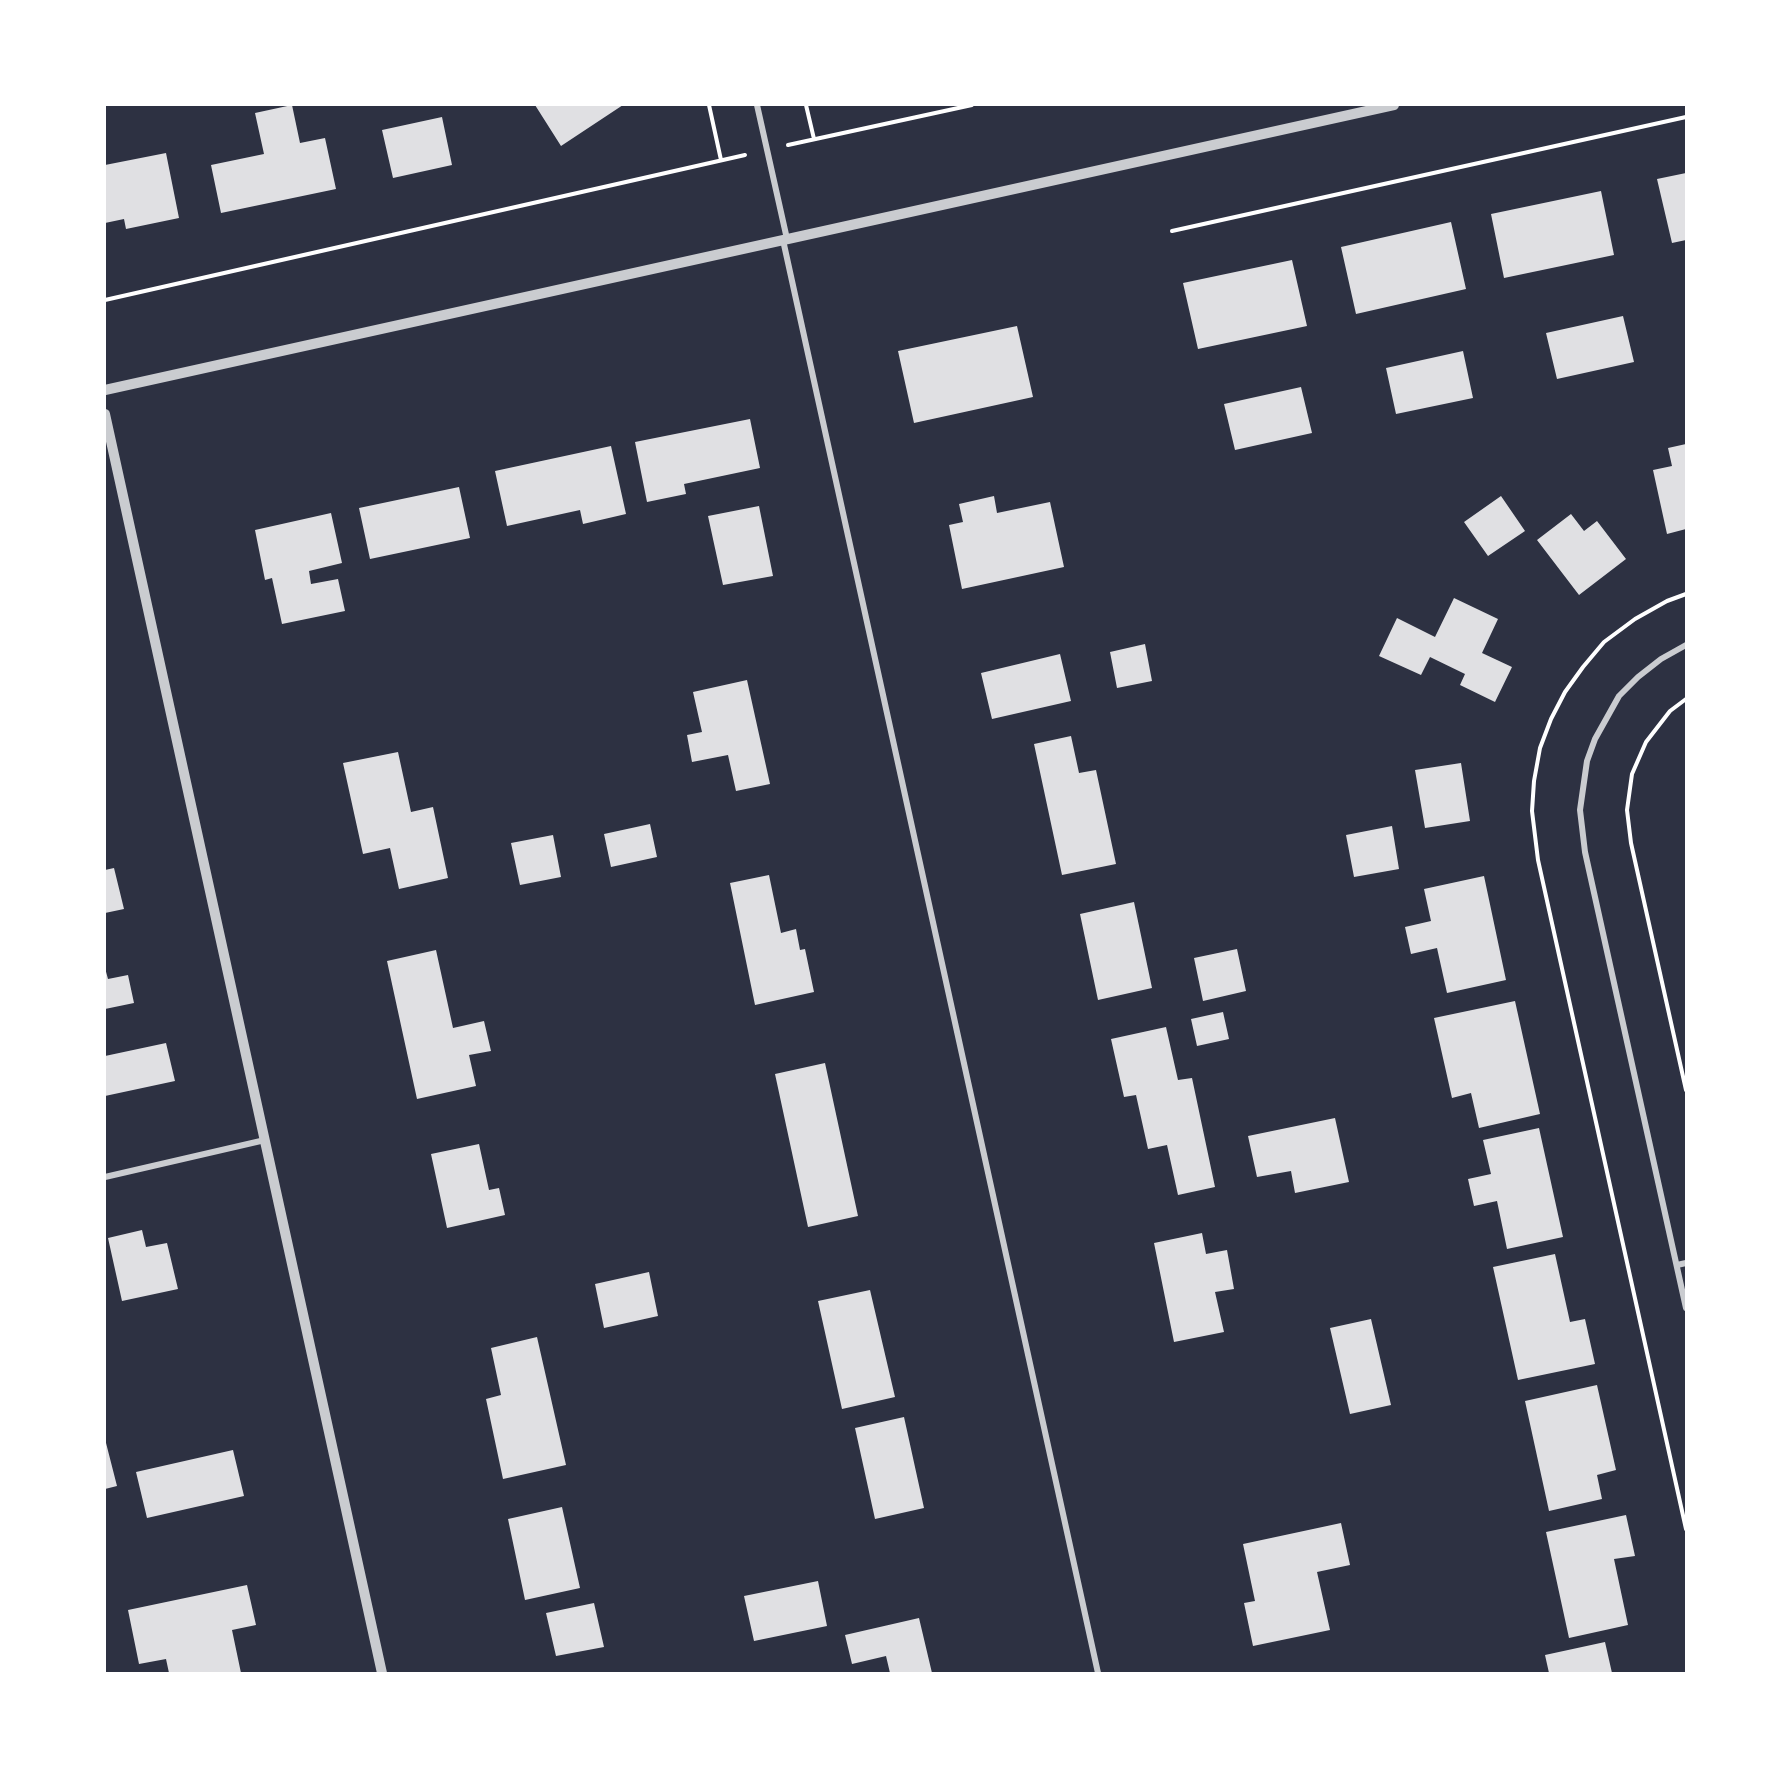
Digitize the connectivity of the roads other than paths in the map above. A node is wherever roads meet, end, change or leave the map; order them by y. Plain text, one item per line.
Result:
1 (757, 105) edge
2 (1394, 105) edge
3 (785, 240) junction
4 (105, 390) edge
5 (105, 414) edge
6 (1686, 645) edge
7 (265, 1140) junction
8 (105, 1177) edge
9 (1686, 1263) edge
10 (1677, 1265) junction
11 (1686, 1308) edge
12 (382, 1673) edge
13 (1098, 1673) edge

1 - 3 street
2 - 3 street
3 - 4 street
3 - 13 street
5 - 7 street
6 - 10 street
7 - 8 street
7 - 12 street
9 - 10 street
10 - 11 street

